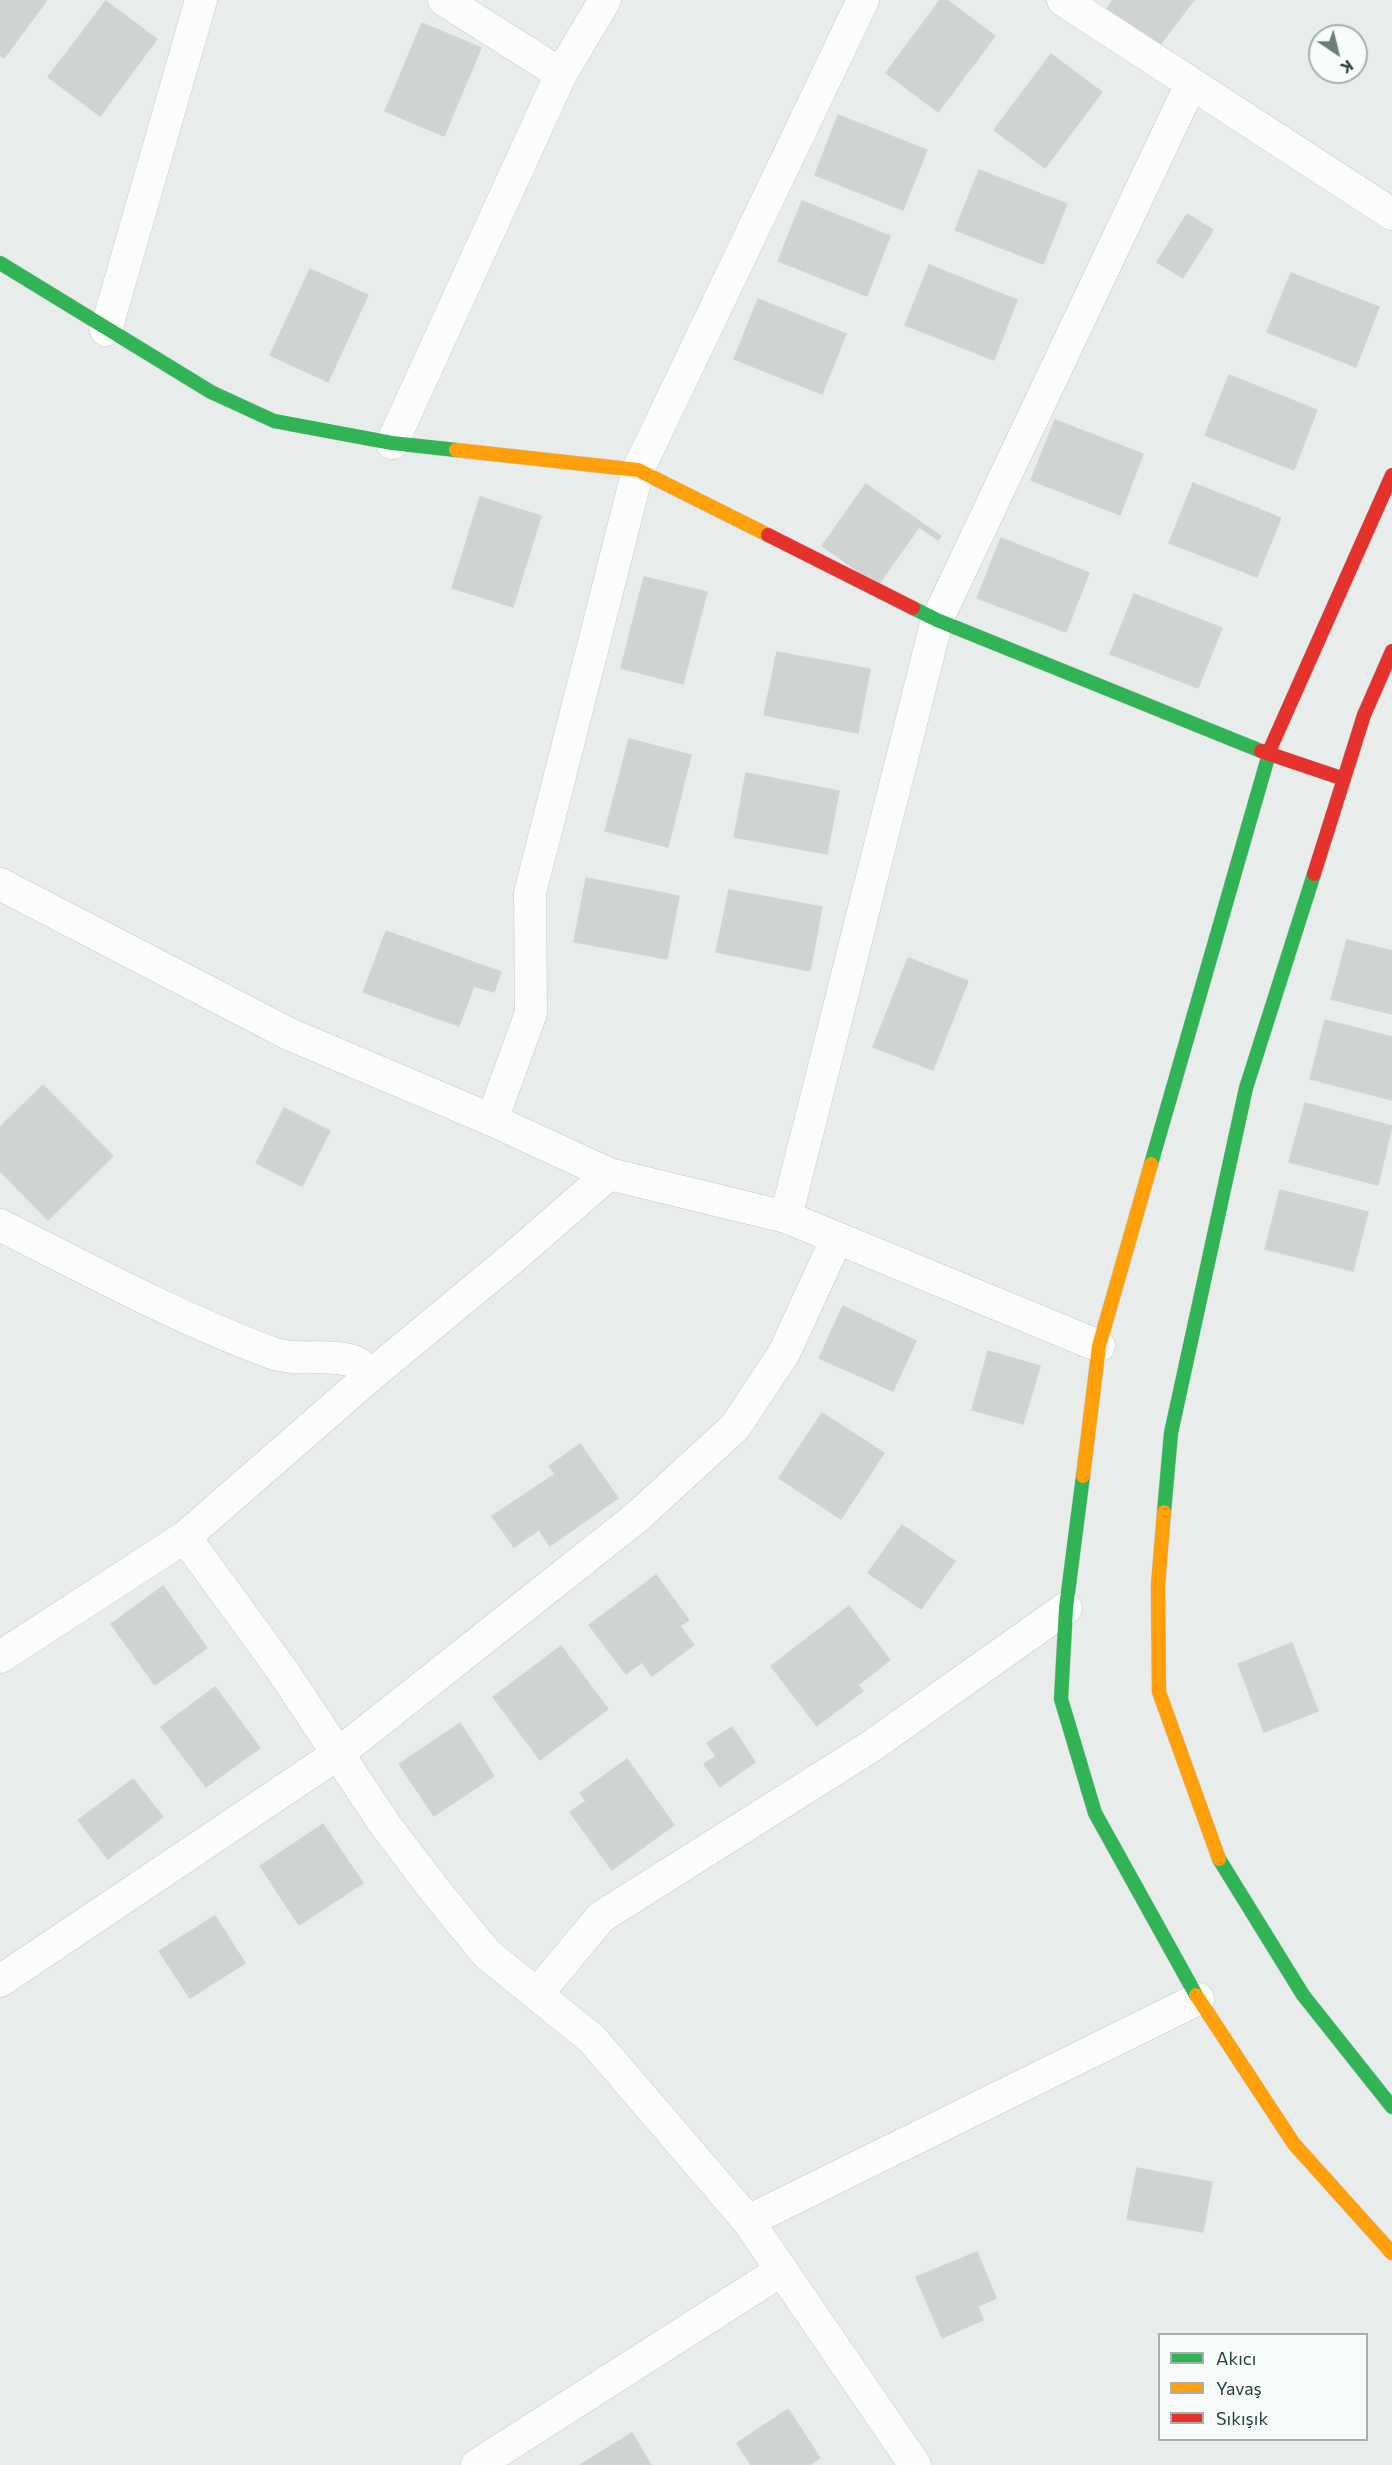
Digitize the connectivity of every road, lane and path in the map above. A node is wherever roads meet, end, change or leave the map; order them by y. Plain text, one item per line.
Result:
1 (201, 0) edge
2 (444, 0) edge
3 (605, 0) edge
4 (863, 0) edge
5 (1063, 0) edge
6 (561, 74) junction
7 (1191, 84) junction
8 (1392, 214) edge
9 (0, 263) edge
10 (106, 330) junction
11 (392, 443) junction
12 (638, 470) junction
13 (1392, 475) edge
14 (936, 620) junction
15 (1392, 651) edge
16 (1268, 754) junction
17 (1344, 779) junction
18 (0, 884) edge
19 (492, 1120) junction
20 (609, 1174) junction
21 (786, 1217) junction
22 (0, 1225) edge
23 (837, 1238) junction
24 (1099, 1346) junction
25 (371, 1374) junction
26 (184, 1537) junction
27 (1066, 1608) junction
28 (0, 1657) edge
29 (339, 1754) junction
30 (0, 1981) edge
31 (537, 1994) junction
32 (1198, 1999) junction
33 (1392, 2106) edge
34 (748, 2221) junction
35 (1392, 2253) edge
36 (782, 2270) junction
37 (477, 2465) edge
38 (915, 2465) edge

1 - 10 street
2 - 6 street
3 - 6 street
4 - 12 street
5 - 7 street
6 - 11 street
7 - 8 street
7 - 14 street
9 - 10 main road
10 - 11 main road
11 - 12 main road
12 - 14 main road
12 - 19 street
13 - 16 main road
14 - 16 main road
14 - 21 street
15 - 17 main road
16 - 17 main road
16 - 24 main road
17 - 33 main road
18 - 19 street
19 - 20 street
20 - 21 street
20 - 25 street
21 - 23 street
22 - 25 street
23 - 24 street
23 - 29 street
24 - 27 main road
25 - 26 street
26 - 28 street
26 - 29 street
27 - 31 street
27 - 32 main road
29 - 30 street
29 - 31 street
31 - 34 street
32 - 34 street
32 - 35 main road
34 - 36 street
36 - 37 street
36 - 38 street

